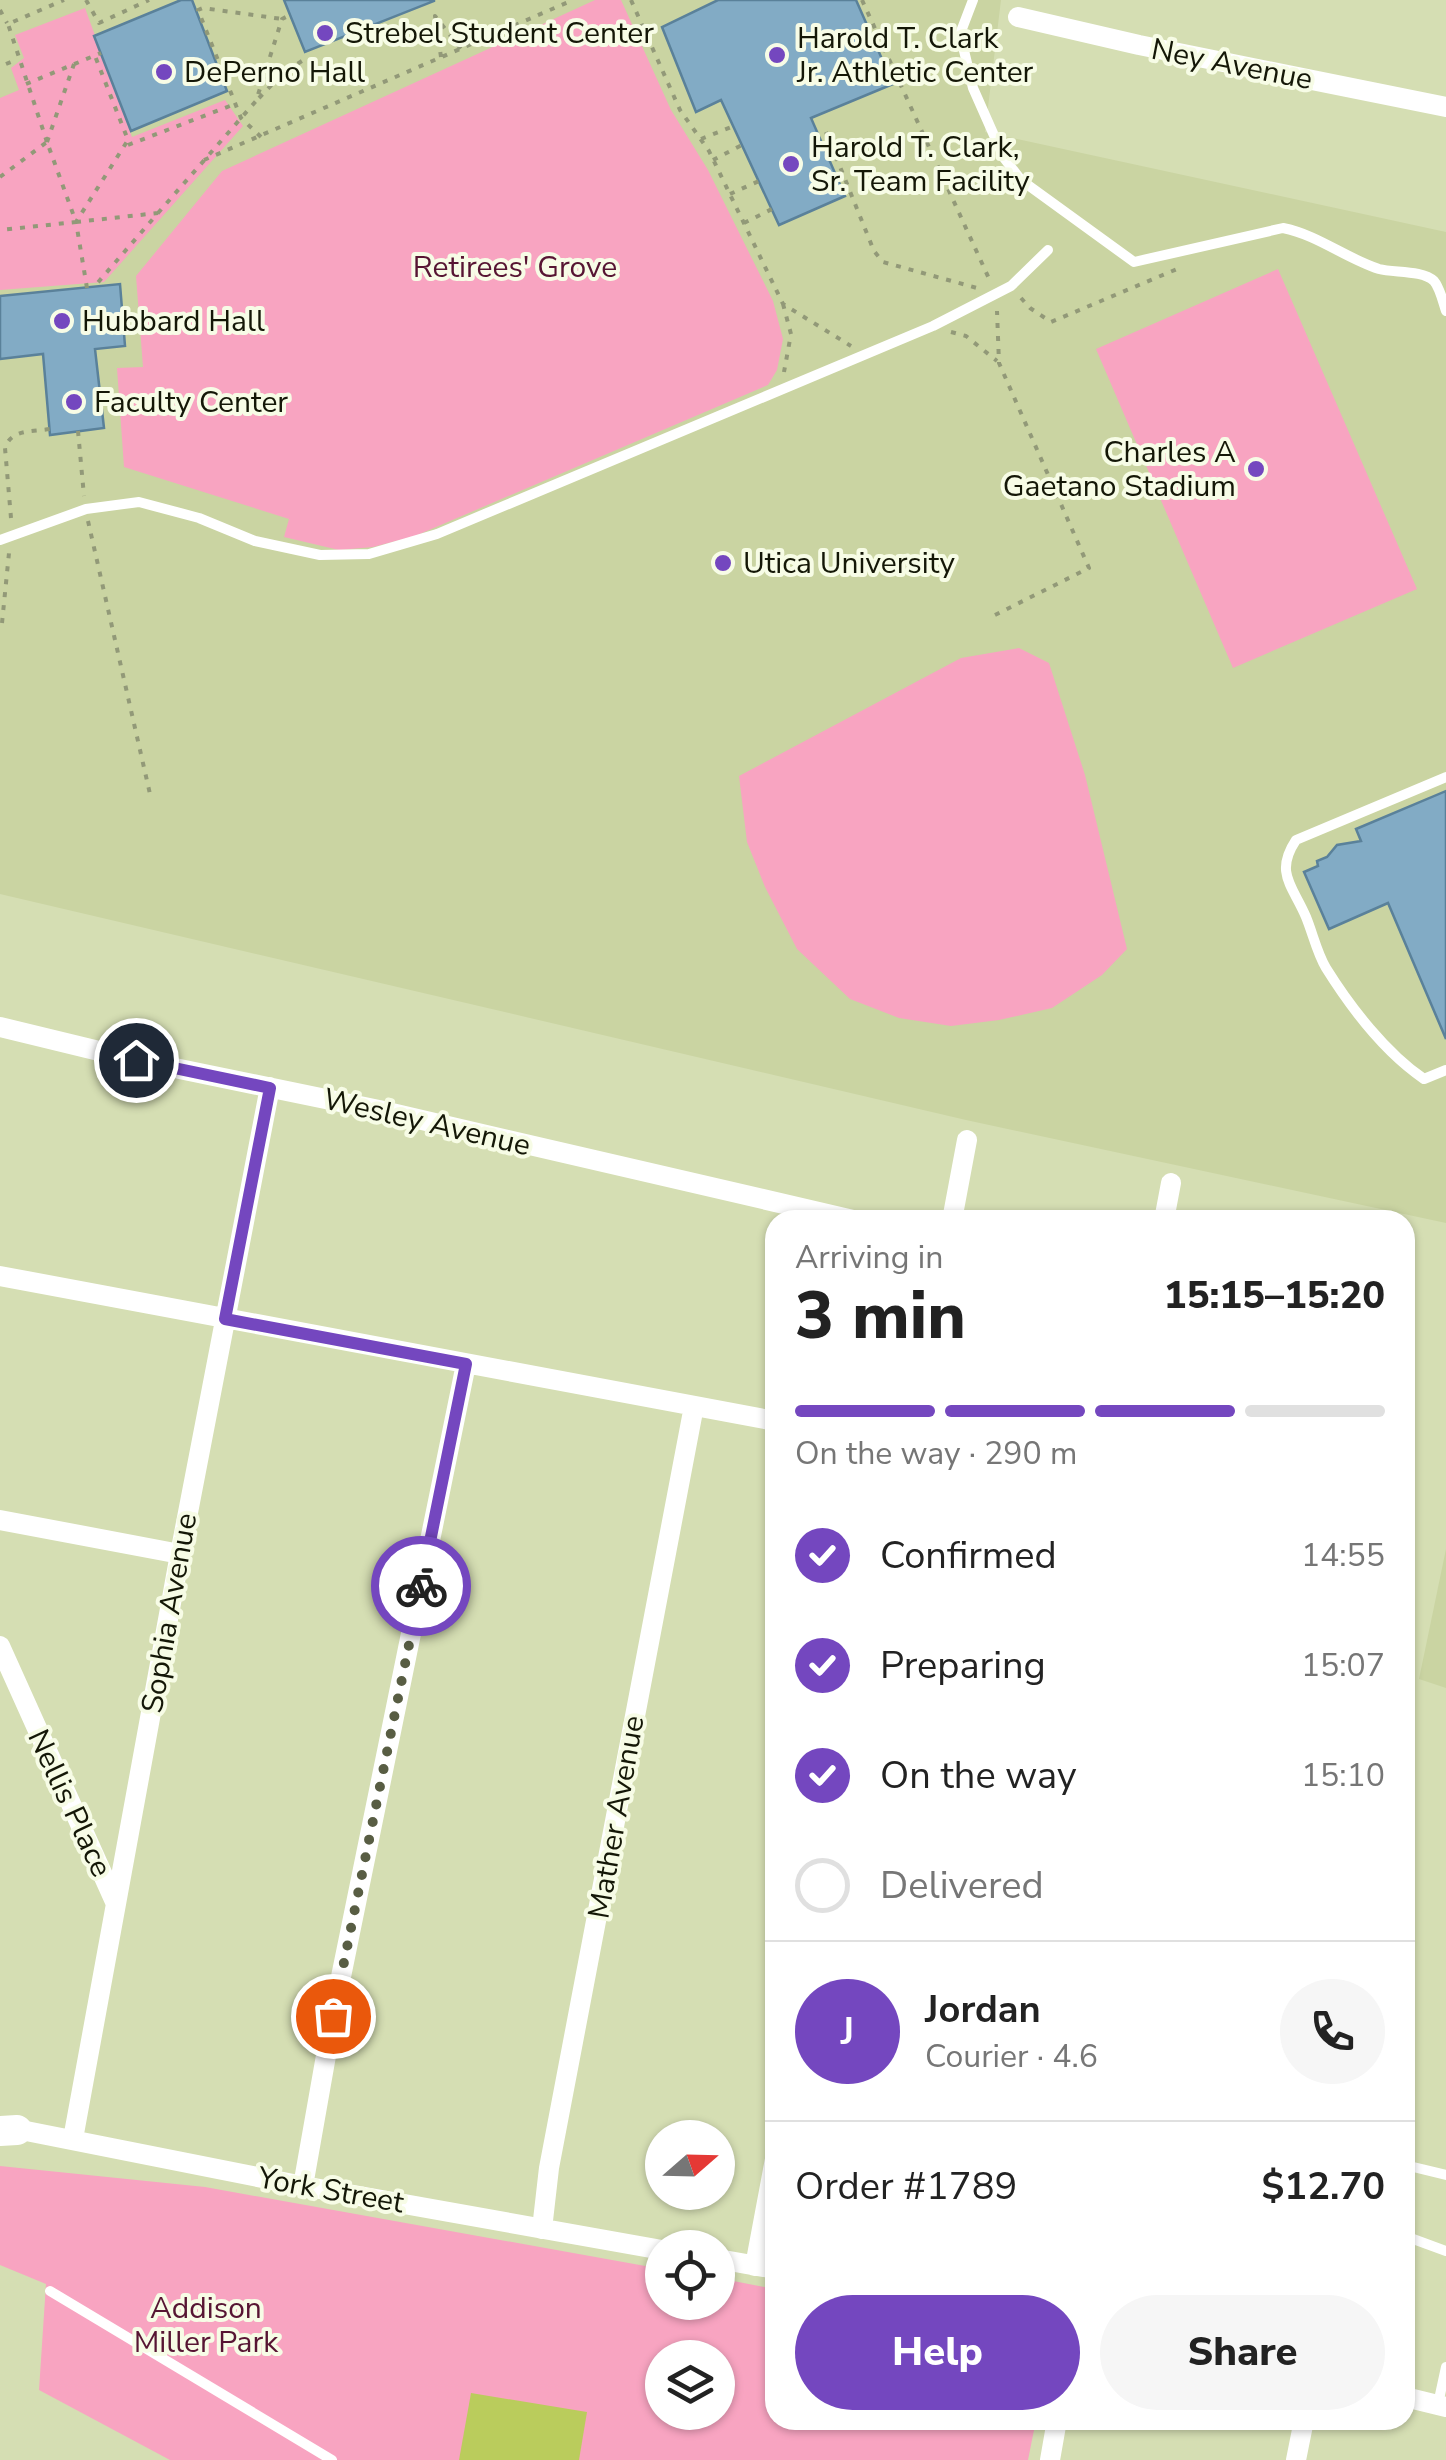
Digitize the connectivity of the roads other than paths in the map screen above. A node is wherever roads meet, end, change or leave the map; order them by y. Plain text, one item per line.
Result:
1 (973, 0) edge
2 (1018, 17) dead end
3 (1446, 107) edge
4 (1048, 250) dead end
5 (1446, 311) edge
6 (6, 538) edge
7 (1446, 778) edge
8 (0, 1028) edge
9 (1446, 1070) edge
10 (270, 1088) junction
11 (967, 1140) dead end
12 (1170, 1183) dead end
13 (810, 1210) edge
14 (954, 1210) edge
15 (1166, 1210) edge
16 (0, 1276) edge
17 (225, 1319) junction
18 (466, 1364) junction
19 (694, 1406) junction
20 (765, 1419) edge
21 (0, 1520) edge
22 (180, 1554) junction
23 (0, 1646) edge
24 (116, 1904) junction
25 (6, 2129) edge
26 (73, 2139) junction
27 (1415, 2168) edge
28 (1446, 2176) edge
29 (304, 2186) junction
30 (542, 2228) junction
31 (1415, 2240) edge
32 (645, 2247) edge
33 (1446, 2251) edge
34 (735, 2262) edge
35 (765, 2268) edge
36 (50, 2291) dead end
37 (1446, 2367) edge
38 (1415, 2399) edge
39 (1442, 2406) edge
40 (1055, 2430) edge
41 (1302, 2430) edge
42 (332, 2460) edge
43 (1050, 2460) edge
44 (1296, 2460) edge

1 - 5 lane
2 - 3 street, Ney Avenue
4 - 6 lane
7 - 9 lane
8 - 10 street, Wesley Avenue
10 - 13 street, Wesley Avenue
10 - 17 street, Sophia Avenue
11 - 14 street
12 - 15 street
16 - 17 street
17 - 18 street
17 - 22 street, Sophia Avenue
18 - 19 street
18 - 29 street
19 - 20 street
19 - 30 street, Mather Avenue
21 - 22 street
22 - 24 street, Sophia Avenue
23 - 24 street, Nellis Place
24 - 26 street, Sophia Avenue
25 - 26 street, York Street
26 - 29 street, York Street
27 - 28 lane
29 - 30 street, York Street
30 - 32 street, York Street
31 - 33 lane
34 - 35 street
36 - 42 lane
37 - 39 lane
38 - 39 street
40 - 43 street
41 - 44 street

